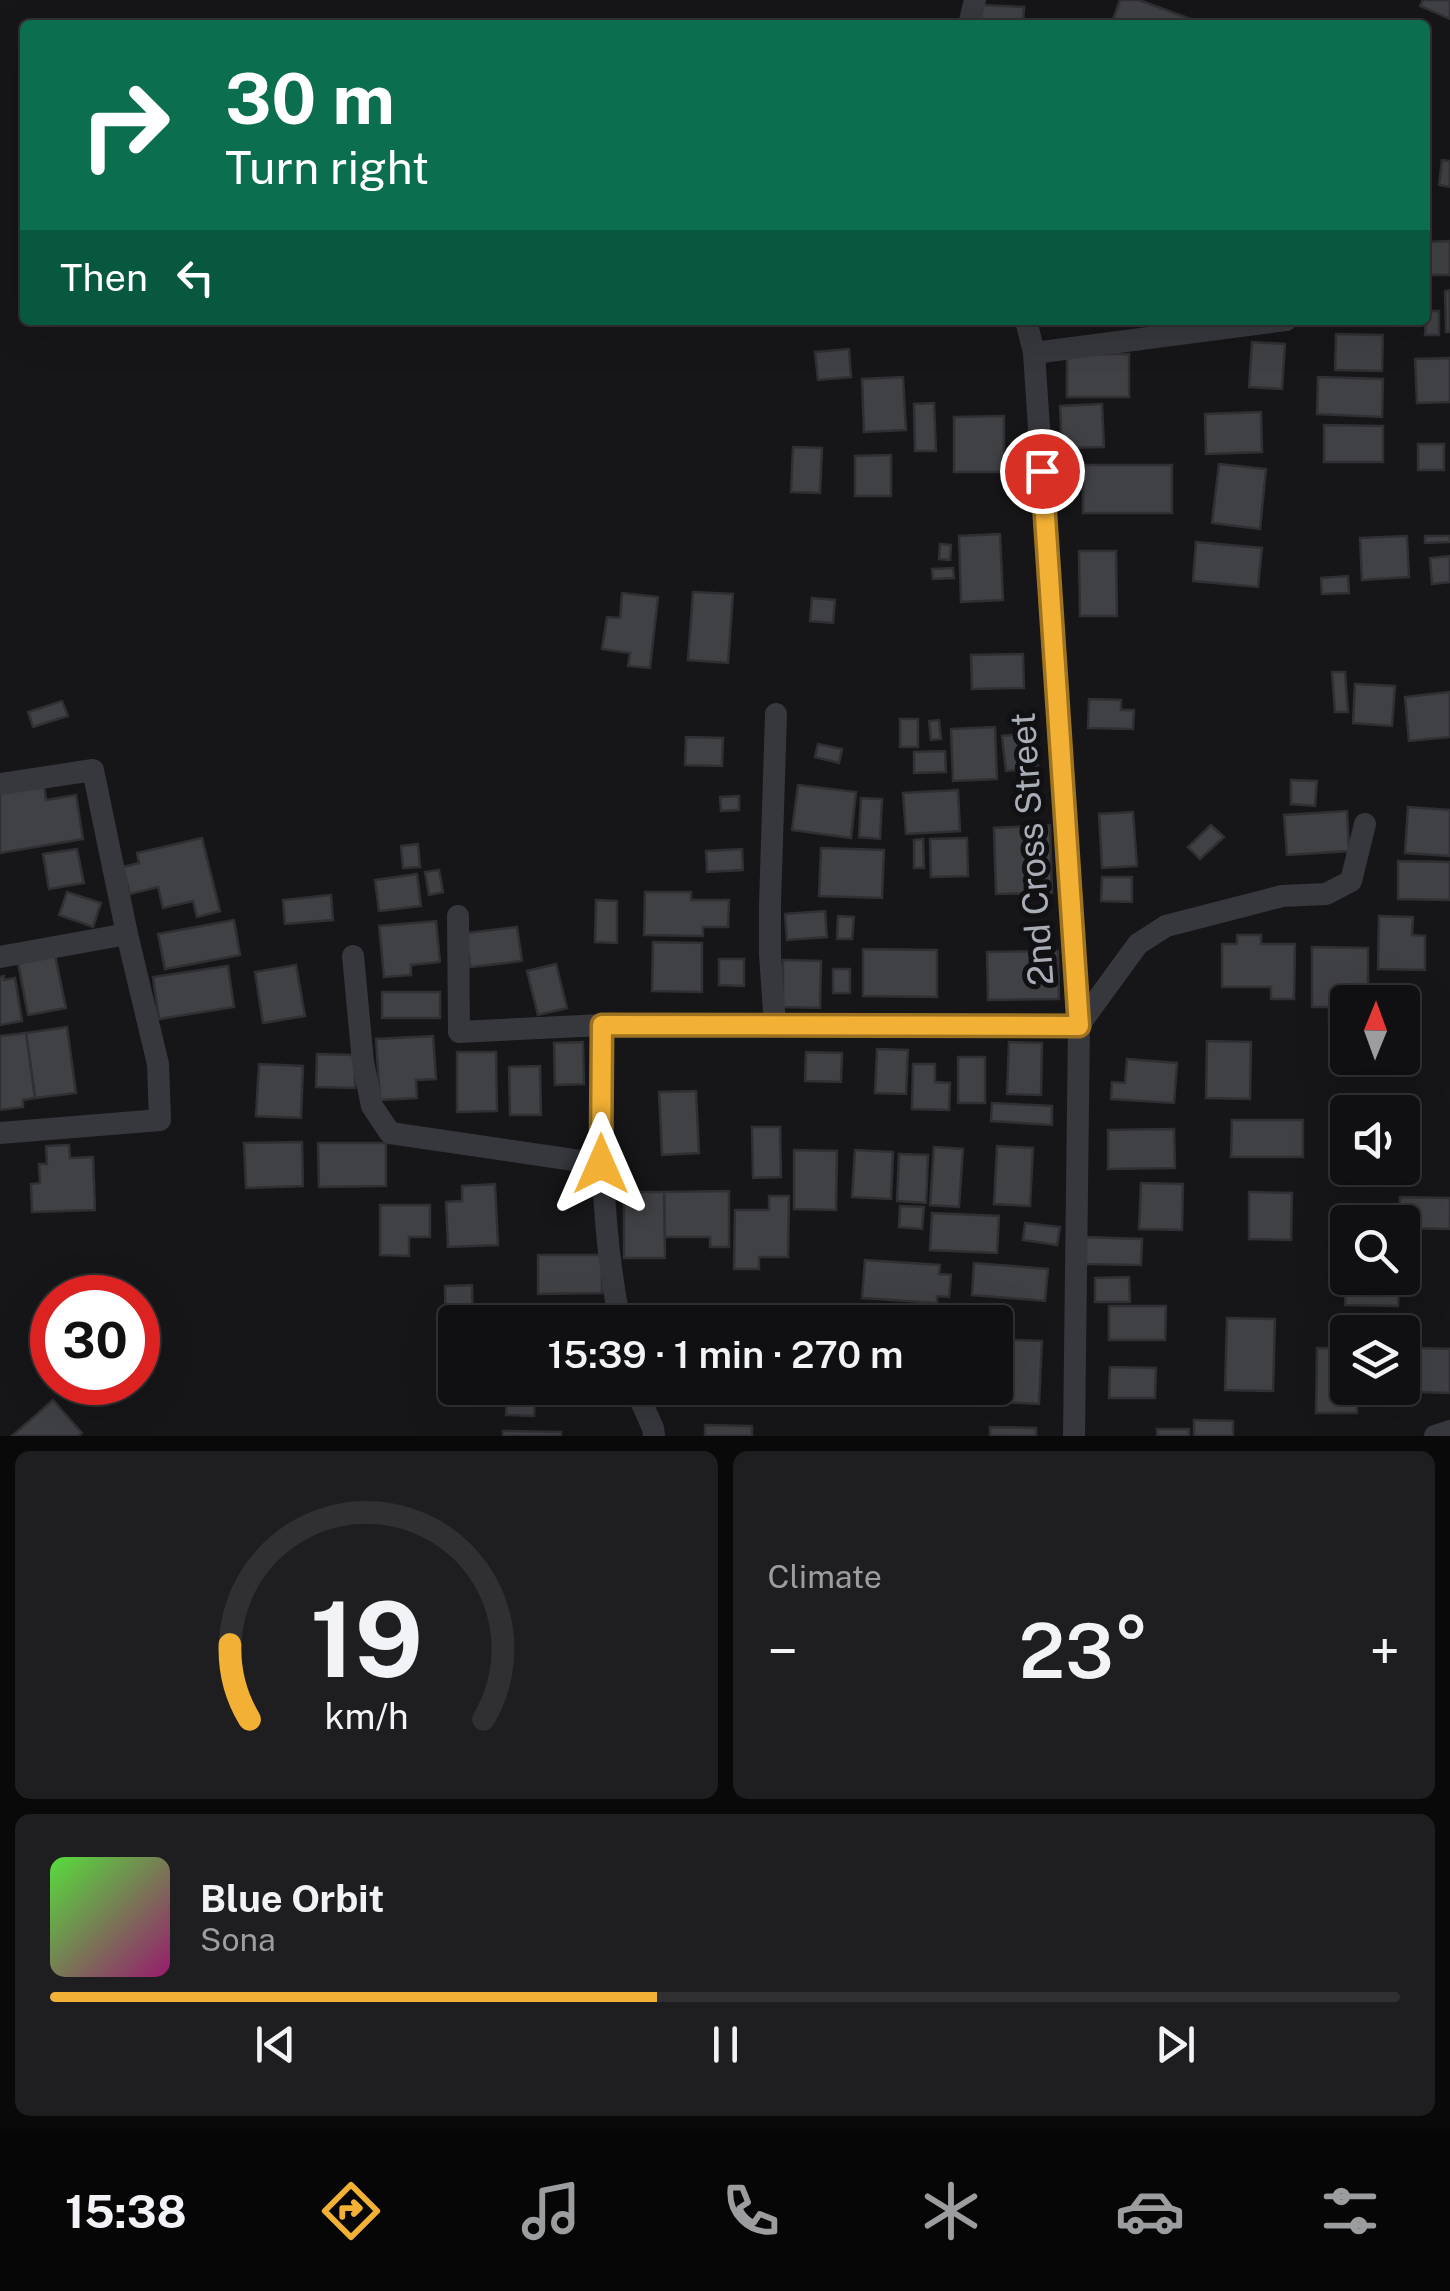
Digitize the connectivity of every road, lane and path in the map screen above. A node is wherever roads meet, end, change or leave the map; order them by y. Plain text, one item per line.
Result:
1 (1027, 325) edge
2 (1247, 325) edge
3 (1034, 352) junction
4 (776, 714) dead end
5 (0, 784) edge
6 (1365, 824) dead end
7 (458, 916) dead end
8 (128, 934) junction
9 (0, 956) edge
10 (352, 956) dead end
11 (602, 1025) junction
12 (775, 1025) junction
13 (1079, 1026) junction
14 (0, 1134) edge
15 (601, 1164) junction
16 (616, 1305) edge
17 (643, 1405) edge
18 (1450, 1432) edge
19 (654, 1436) edge
20 (1074, 1436) edge
21 (1435, 1436) edge

1 - 3 street, 2nd Cross Street
2 - 3 street
3 - 13 street, 2nd Cross Street
4 - 12 street
5 - 8 street
6 - 13 street
7 - 11 street
8 - 9 street
8 - 14 street
10 - 15 street
11 - 12 street
11 - 15 street
12 - 13 street
13 - 20 street, 2nd Cross Street
15 - 16 street
17 - 19 street
18 - 21 street

